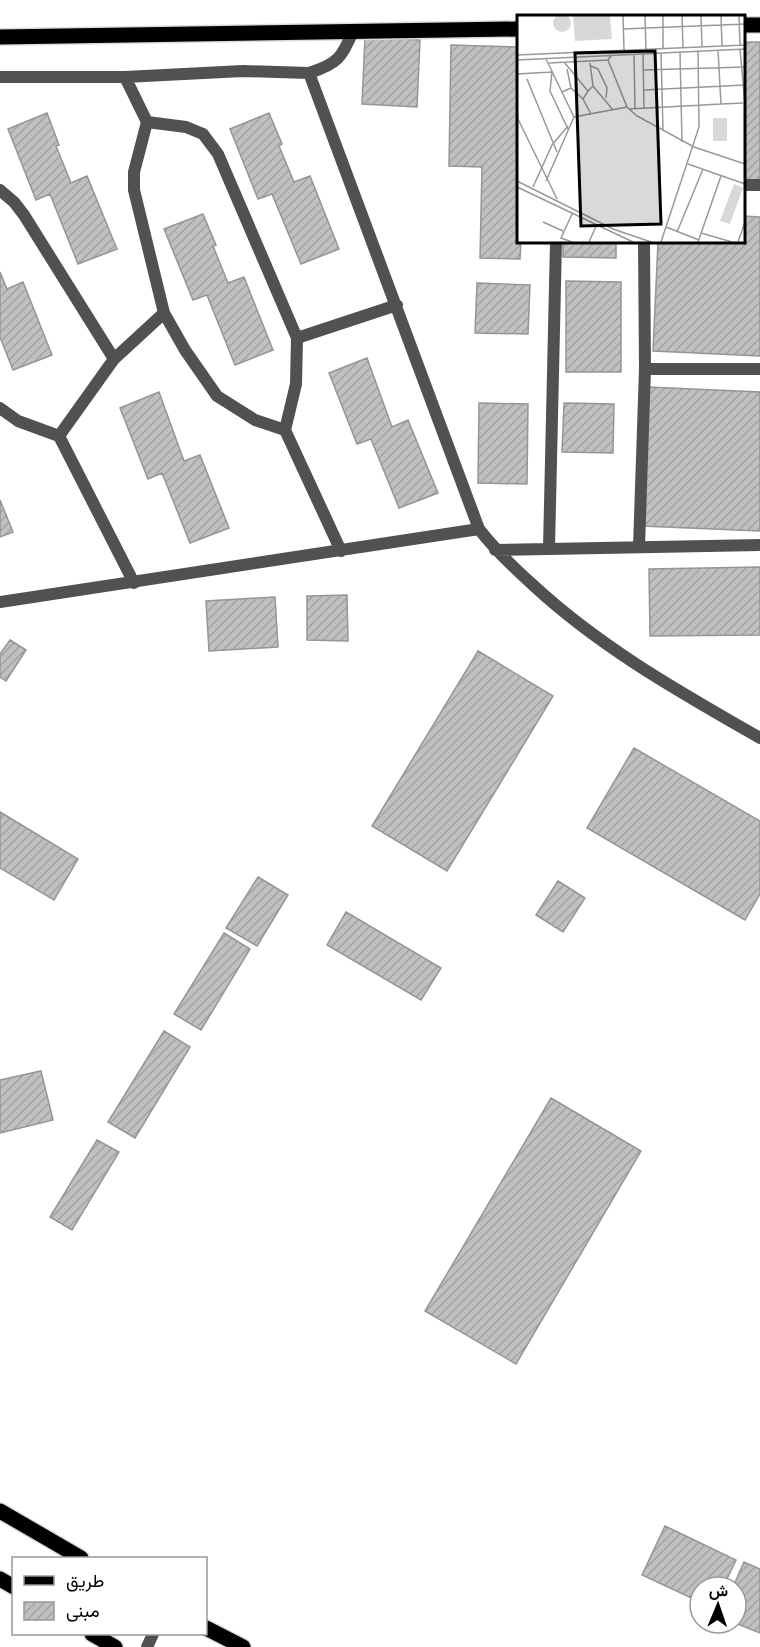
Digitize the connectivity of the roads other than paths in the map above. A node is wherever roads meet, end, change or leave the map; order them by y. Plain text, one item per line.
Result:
1 (517, 29) edge
2 (353, 31) junction
3 (0, 37) edge
4 (309, 73) junction
5 (0, 77) edge
6 (125, 77) junction
7 (147, 122) junction
8 (0, 190) edge
9 (556, 243) edge
10 (644, 243) edge
11 (397, 305) junction
12 (164, 314) junction
13 (297, 338) junction
14 (114, 359) junction
15 (645, 369) junction
16 (760, 369) edge
17 (0, 408) edge
18 (285, 430) junction
19 (59, 436) junction
20 (479, 529) junction
21 (760, 546) edge
22 (639, 547) junction
23 (549, 548) junction
24 (495, 550) junction
25 (341, 551) junction
26 (134, 583) junction
27 (0, 602) edge
28 (760, 738) edge
29 (0, 1511) edge
30 (79, 1557) edge
31 (207, 1629) edge
32 (94, 1635) edge
33 (115, 1647) edge
34 (243, 1647) edge

1 - 2 main road
2 - 3 main road
2 - 4 street
4 - 6 street
4 - 11 street
5 - 6 street
6 - 7 street
7 - 12 street
7 - 13 street
8 - 14 street
9 - 23 street
10 - 15 street
11 - 13 street
11 - 20 street
12 - 14 street
12 - 18 street
13 - 18 street
14 - 19 street
15 - 16 street
15 - 22 street
17 - 19 street
18 - 25 street
19 - 26 street
20 - 24 street
20 - 25 street
21 - 22 street
22 - 23 street
23 - 24 street
24 - 28 street
25 - 26 street
26 - 27 street
29 - 30 main road
31 - 34 main road
32 - 33 main road

